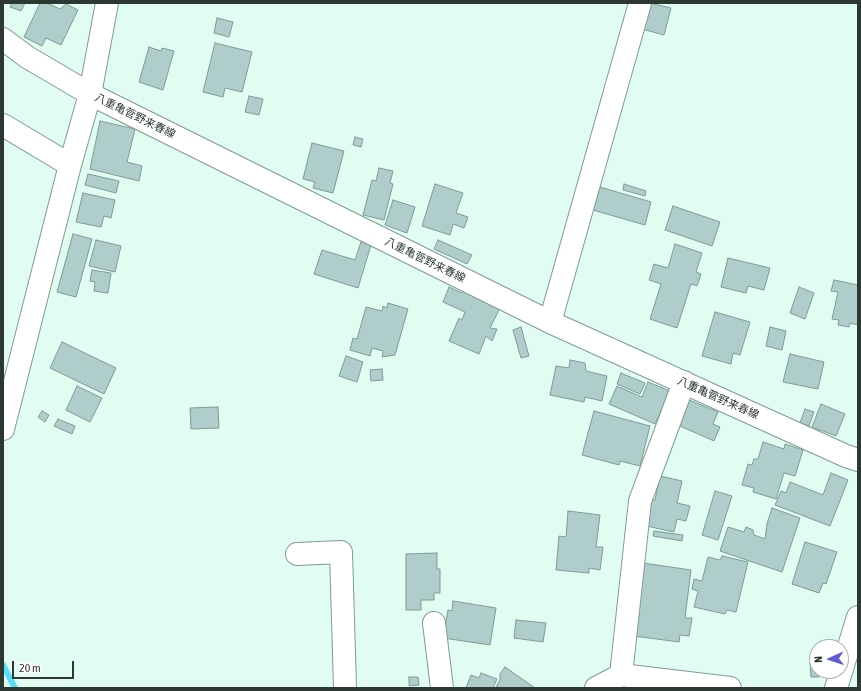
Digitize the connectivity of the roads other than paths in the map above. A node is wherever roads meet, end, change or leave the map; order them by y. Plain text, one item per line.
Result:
1 (107, 3) edge
2 (640, 3) edge
3 (3, 39) edge
4 (90, 94) junction
5 (3, 125) edge
6 (70, 165) junction
7 (550, 322) junction
8 (684, 382) junction
9 (3, 429) edge
10 (858, 460) edge
11 (298, 554) dead end
12 (858, 617) edge
13 (434, 623) dead end
14 (621, 675) junction
15 (698, 686) edge
16 (346, 688) edge
17 (442, 688) edge
18 (597, 688) edge
19 (730, 688) edge
20 (836, 688) edge

1 - 4 street
2 - 7 street
3 - 4 street, 八重亀菅野来春線
4 - 6 street
4 - 7 street, 八重亀菅野来春線
5 - 6 street
6 - 9 street
7 - 8 street, 八重亀菅野来春線
8 - 10 street, 八重亀菅野来春線
8 - 14 street
11 - 16 street
12 - 20 street
13 - 17 street
14 - 15 street
14 - 18 street
15 - 19 street

